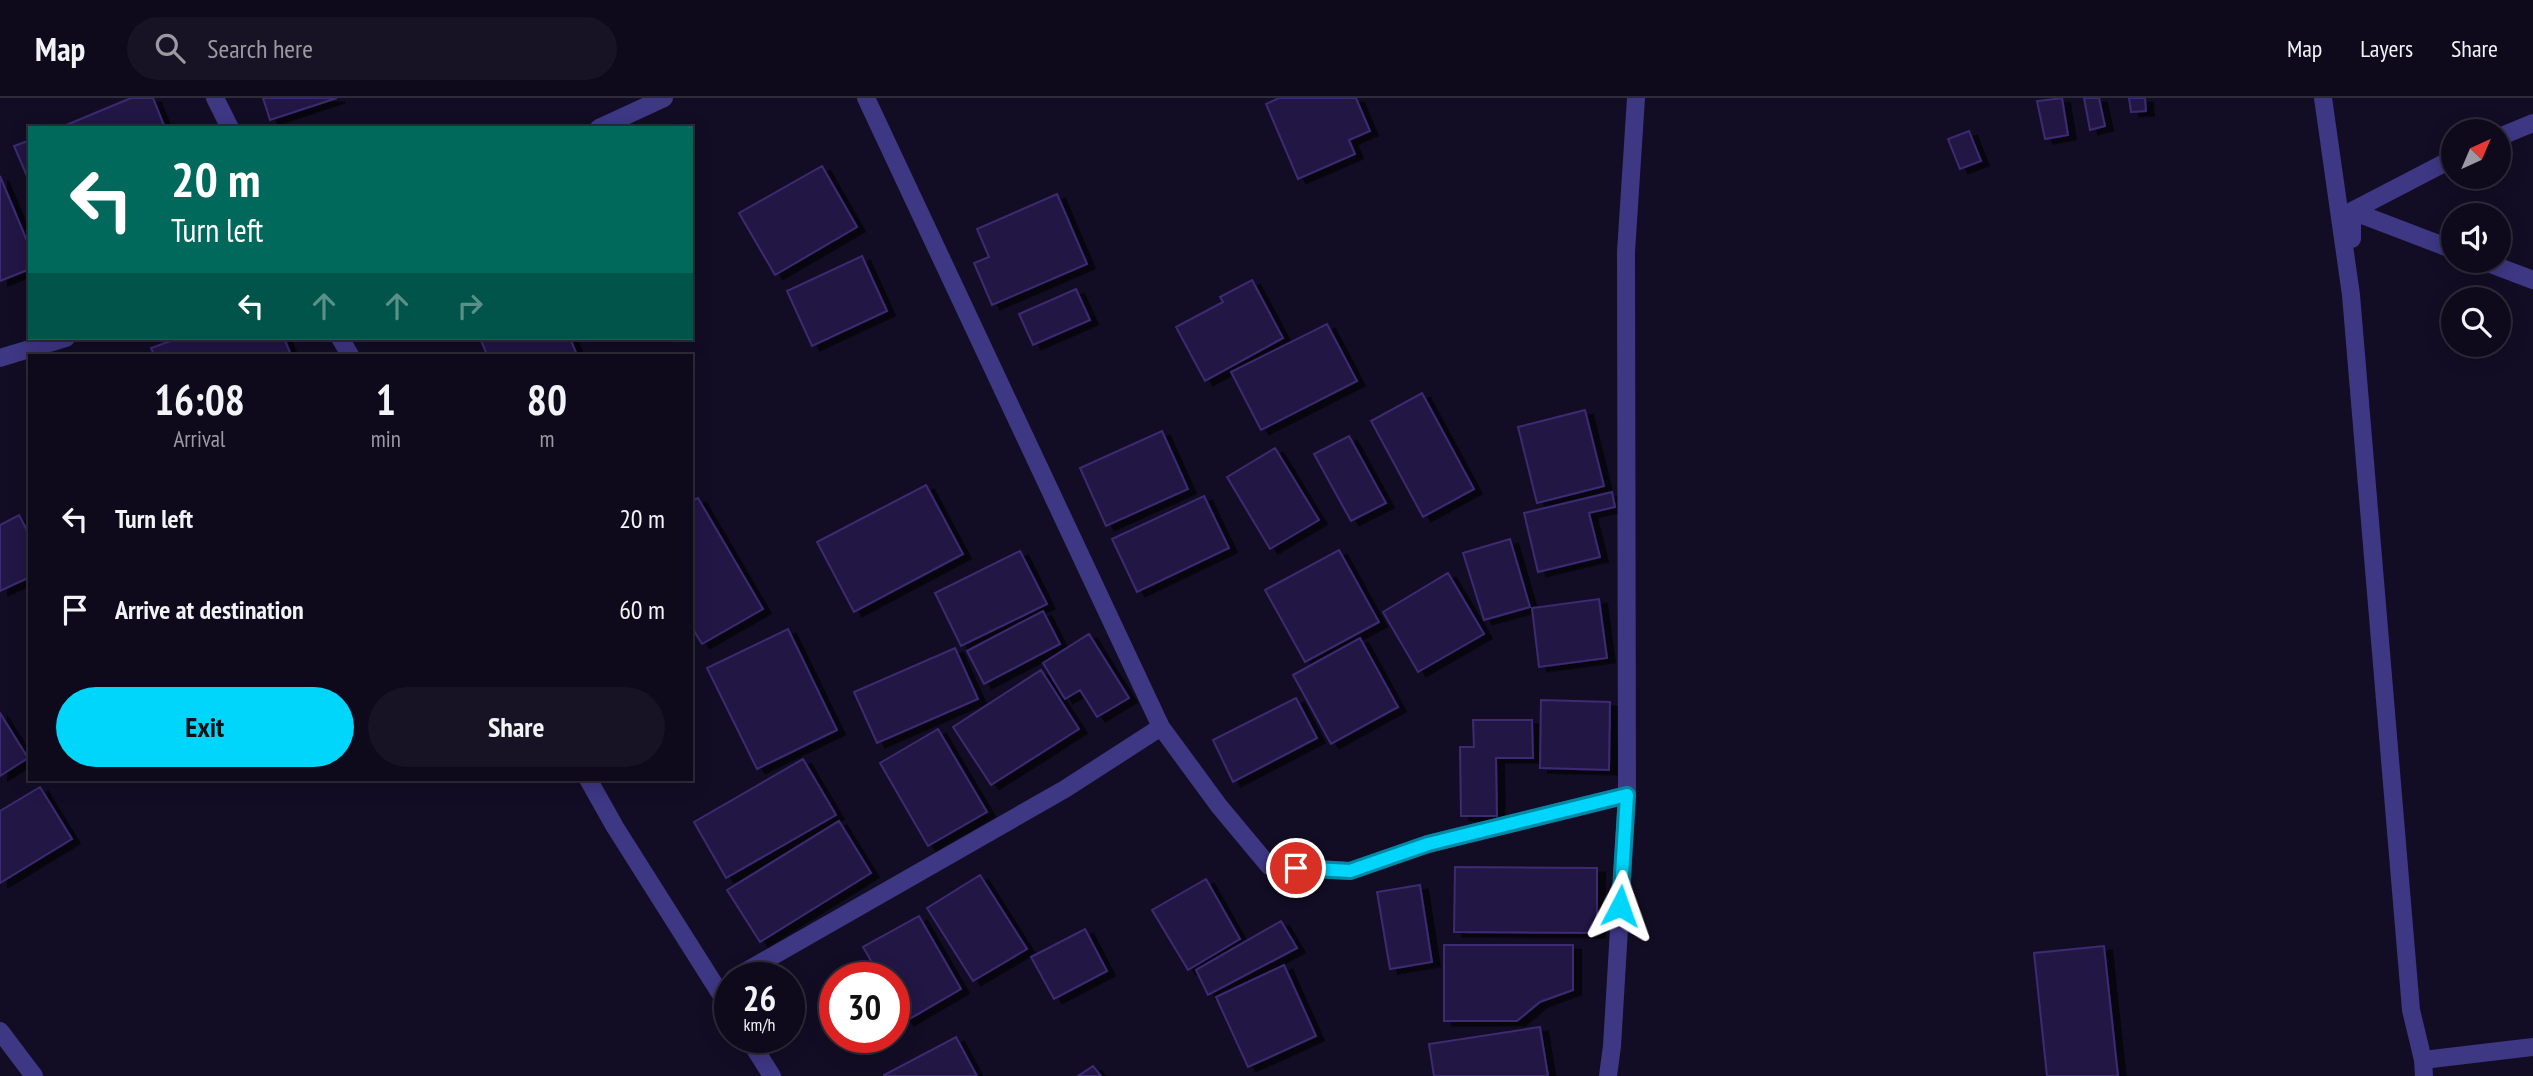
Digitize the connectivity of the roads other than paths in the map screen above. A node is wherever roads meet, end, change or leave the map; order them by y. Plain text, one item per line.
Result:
1 (215, 98) edge
2 (664, 98) edge
3 (866, 98) edge
4 (1636, 98) edge
5 (2323, 98) edge
6 (2533, 123) edge
7 (229, 126) edge
8 (603, 126) edge
9 (2511, 132) edge
10 (2441, 165) edge
11 (2353, 211) junction
12 (2441, 245) edge
13 (2511, 272) edge
14 (2533, 280) edge
15 (2351, 295) junction
16 (59, 340) edge
17 (0, 358) edge
18 (1161, 727) junction
19 (589, 781) edge
20 (1627, 795) junction
21 (762, 962) edge
22 (714, 964) edge
23 (0, 1031) edge
24 (2533, 1047) edge
25 (757, 1053) edge
26 (2424, 1068) edge
27 (34, 1076) edge
28 (772, 1076) edge
29 (1608, 1076) edge

1 - 7 street
2 - 8 street
3 - 18 street
4 - 20 street
5 - 15 street
6 - 9 street
10 - 11 street
11 - 12 street
11 - 15 street
13 - 14 street
15 - 26 street
16 - 17 street
18 - 20 street
18 - 21 street
19 - 22 street
20 - 29 street
23 - 27 street
24 - 26 street
25 - 28 street

